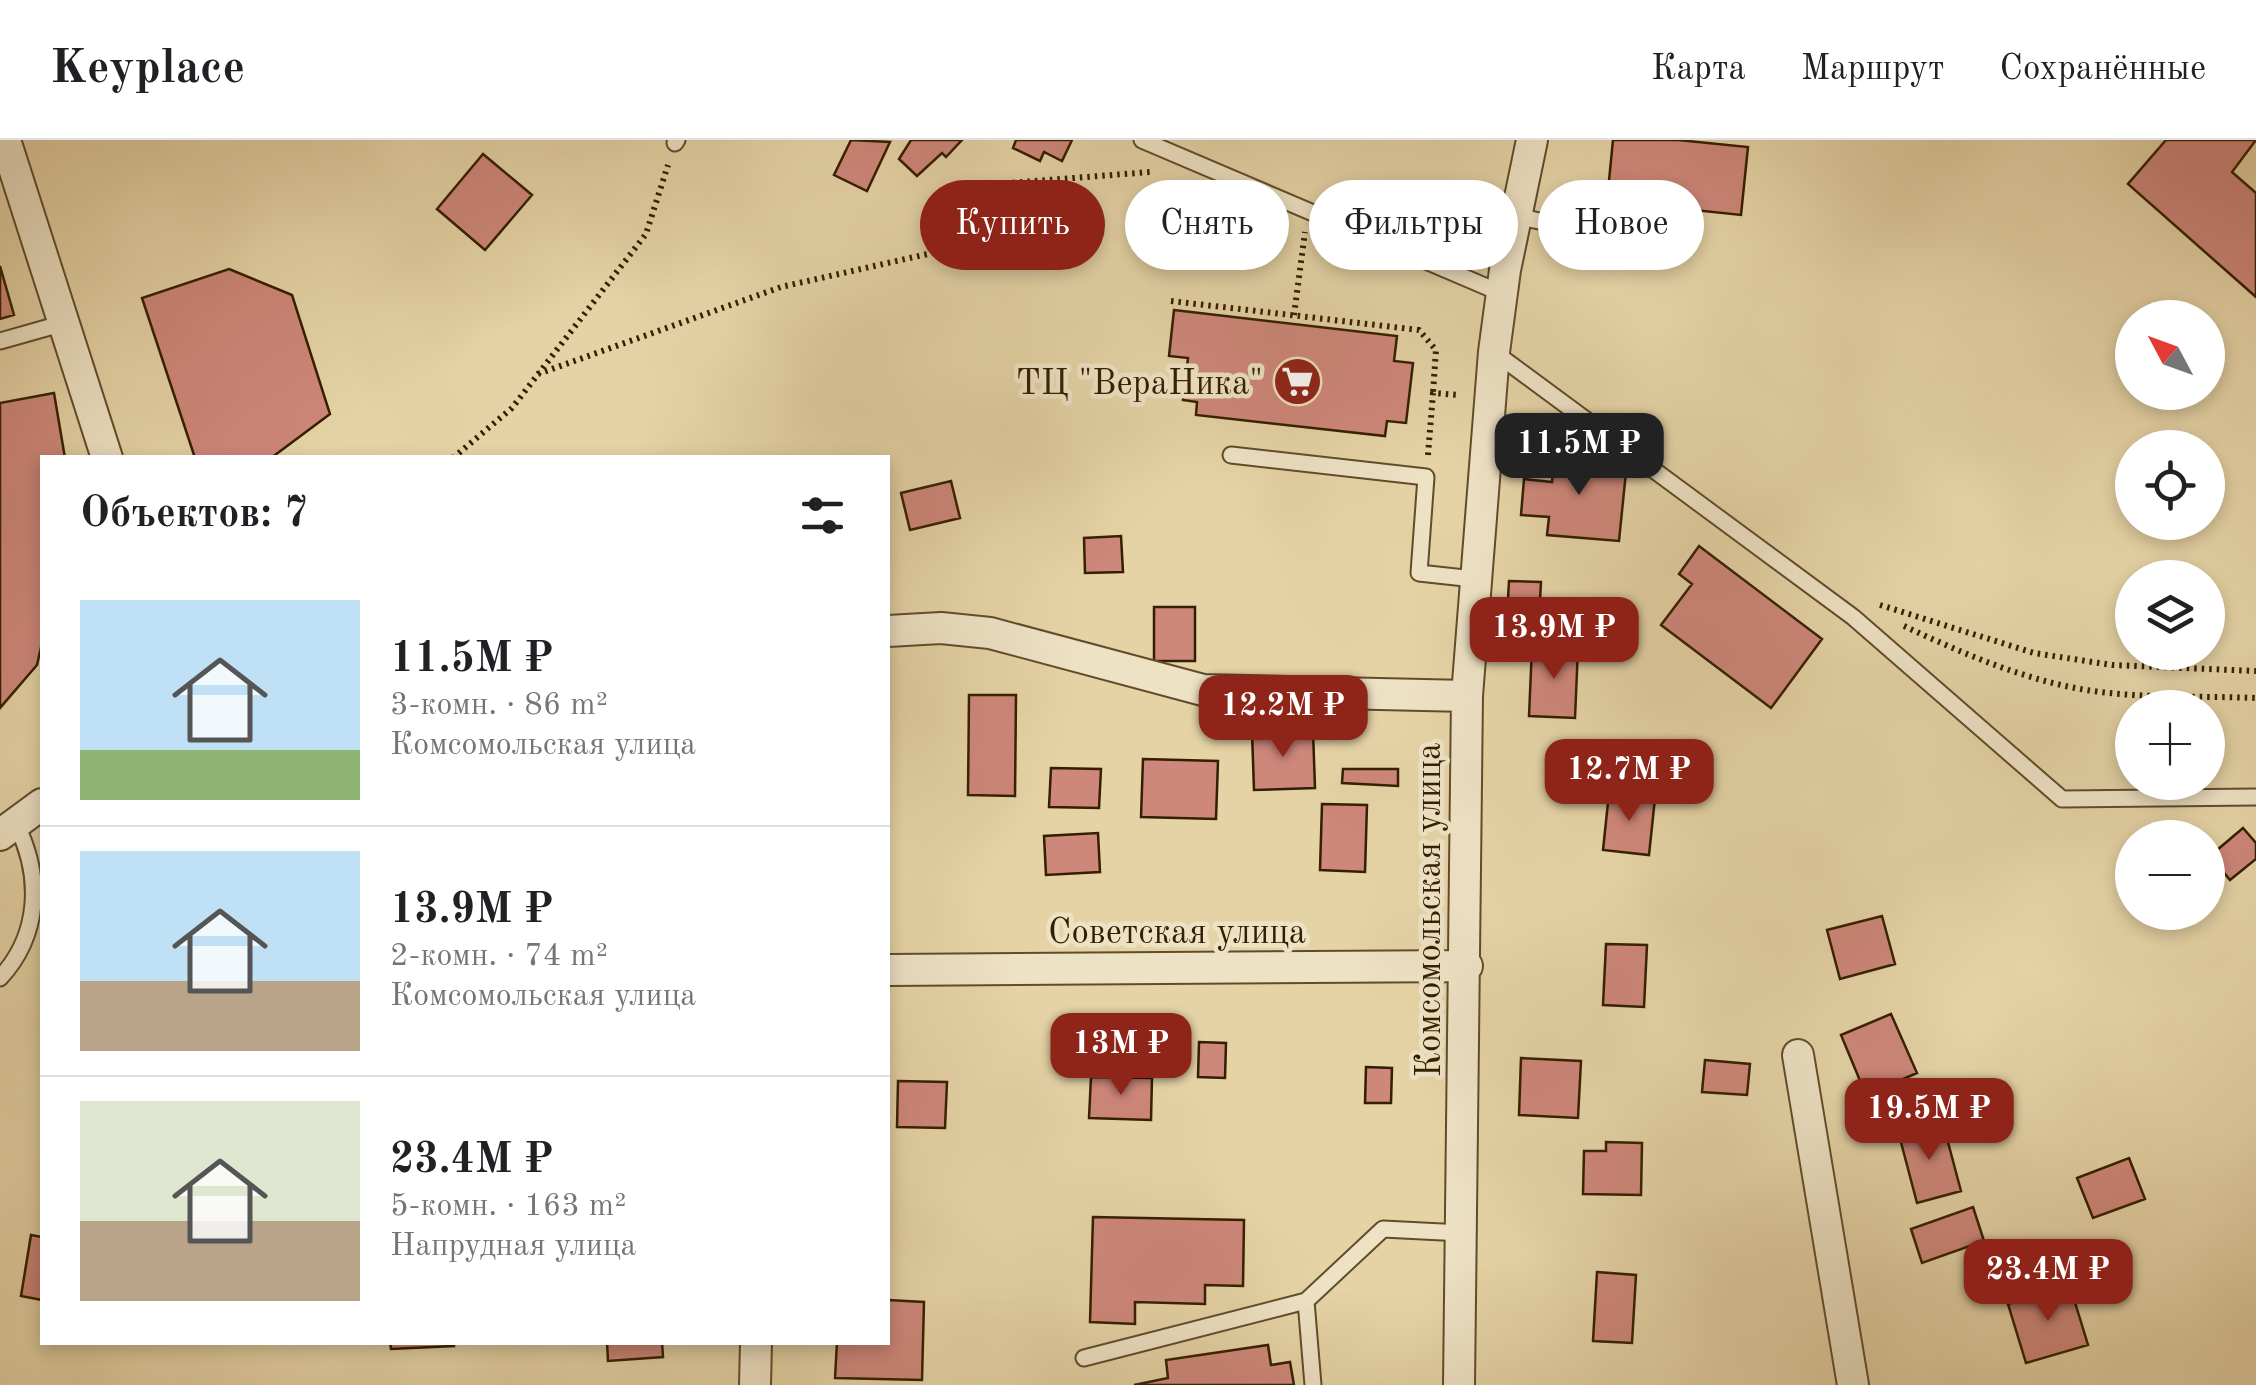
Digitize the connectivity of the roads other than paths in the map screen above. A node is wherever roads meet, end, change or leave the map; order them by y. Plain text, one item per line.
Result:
1 (5, 140) edge
2 (1142, 140) edge
3 (1532, 140) edge
4 (1518, 206) edge
5 (1505, 270) edge
6 (1501, 293) junction
7 (64, 323) junction
8 (0, 341) edge
9 (1494, 352) junction
10 (107, 455) edge
11 (1231, 455) dead end
12 (1474, 579) junction
13 (890, 631) edge
14 (1467, 696) junction
15 (2256, 797) edge
16 (40, 806) edge
17 (8, 830) edge
18 (1467, 966) junction
19 (890, 970) edge
20 (0, 978) edge
21 (1798, 1055) dead end
22 (1462, 1233) junction
23 (1306, 1300) junction
24 (756, 1345) edge
25 (1084, 1358) dead end
26 (756, 1385) edge
27 (1313, 1385) edge
28 (1459, 1385) edge
29 (1853, 1385) edge

1 - 7 street
2 - 6 lane
3 - 4 street, Комсомольская улица
5 - 6 street, Комсомольская улица
6 - 9 street, Комсомольская улица
7 - 8 lane
7 - 10 street
9 - 12 street, Комсомольская улица
9 - 15 lane
11 - 12 lane
12 - 14 street, Комсомольская улица
13 - 14 street
14 - 18 street, Комсомольская улица
16 - 17 street
17 - 20 lane
18 - 19 street, Советская улица
18 - 22 street, Комсомольская улица
21 - 29 street
22 - 23 lane
22 - 28 street, Комсомольская улица
23 - 25 lane
23 - 27 lane
24 - 26 street

